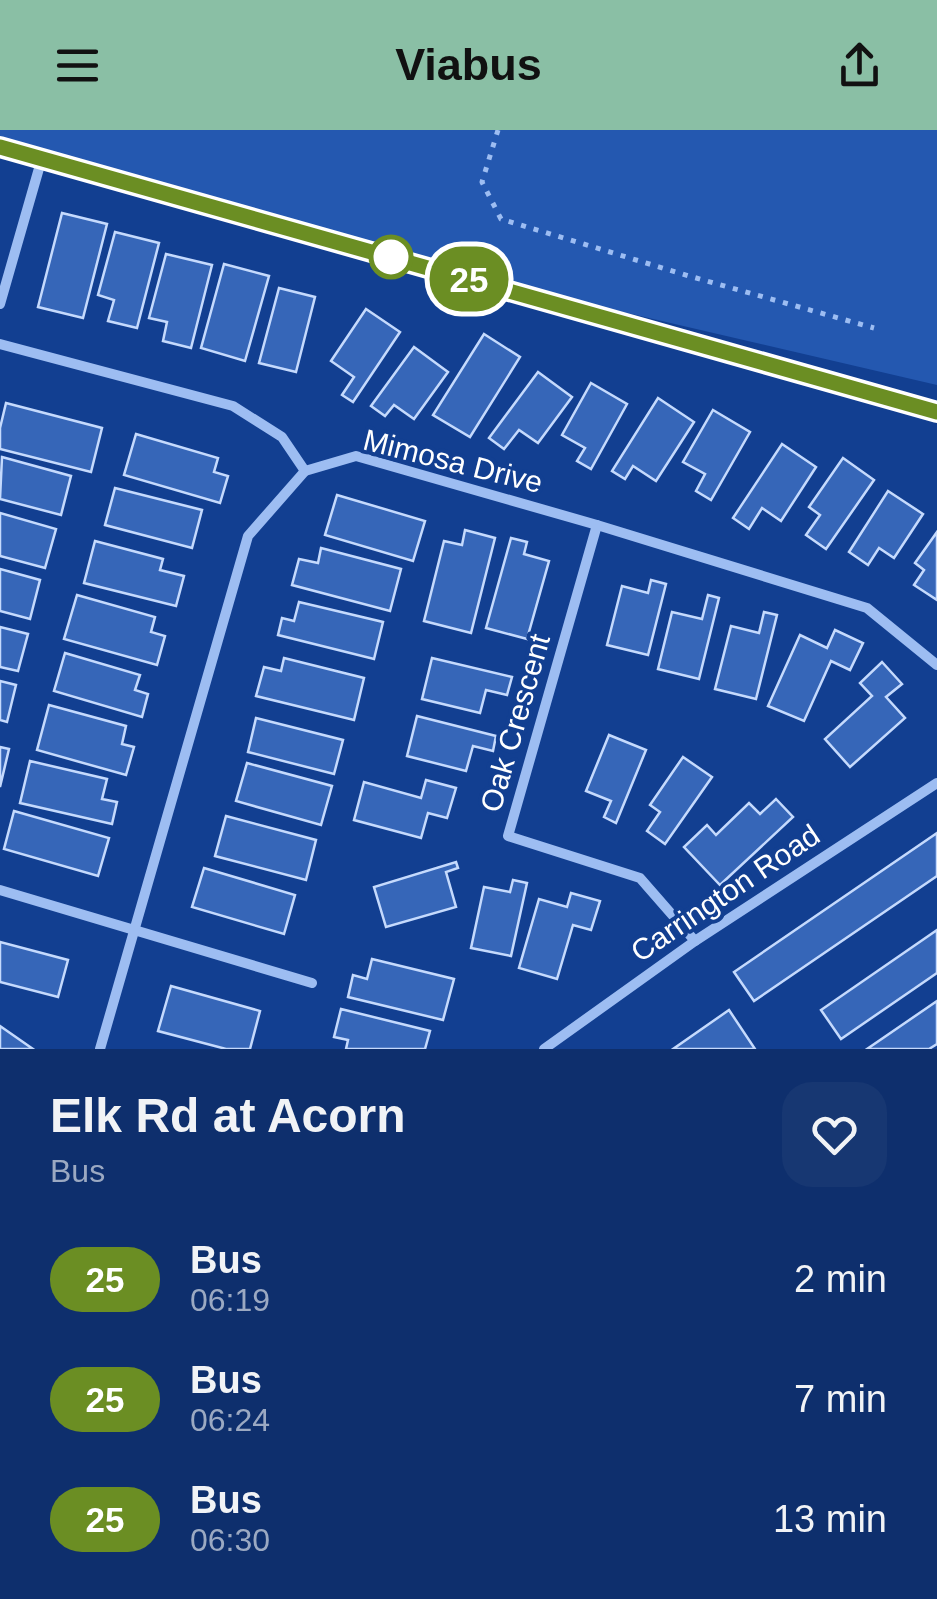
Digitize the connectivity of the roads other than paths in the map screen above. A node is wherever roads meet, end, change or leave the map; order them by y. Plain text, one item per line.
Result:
1 (0, 146) edge
2 (42, 158) junction
3 (0, 304) edge
4 (0, 344) edge
5 (937, 412) edge
6 (305, 471) junction
7 (597, 526) junction
8 (937, 665) edge
9 (937, 783) edge
10 (0, 890) edge
11 (133, 930) junction
12 (695, 941) junction
13 (312, 982) dead end
14 (100, 1049) edge
15 (544, 1049) edge

1 - 2 street
2 - 3 street
2 - 5 street
4 - 6 street
6 - 7 street, Mimosa Drive
6 - 11 street
7 - 8 street, Mimosa Drive
7 - 12 street, Oak Crescent
9 - 12 street, Carrington Road
10 - 11 street
11 - 13 street
11 - 14 street
12 - 15 street, Carrington Road

